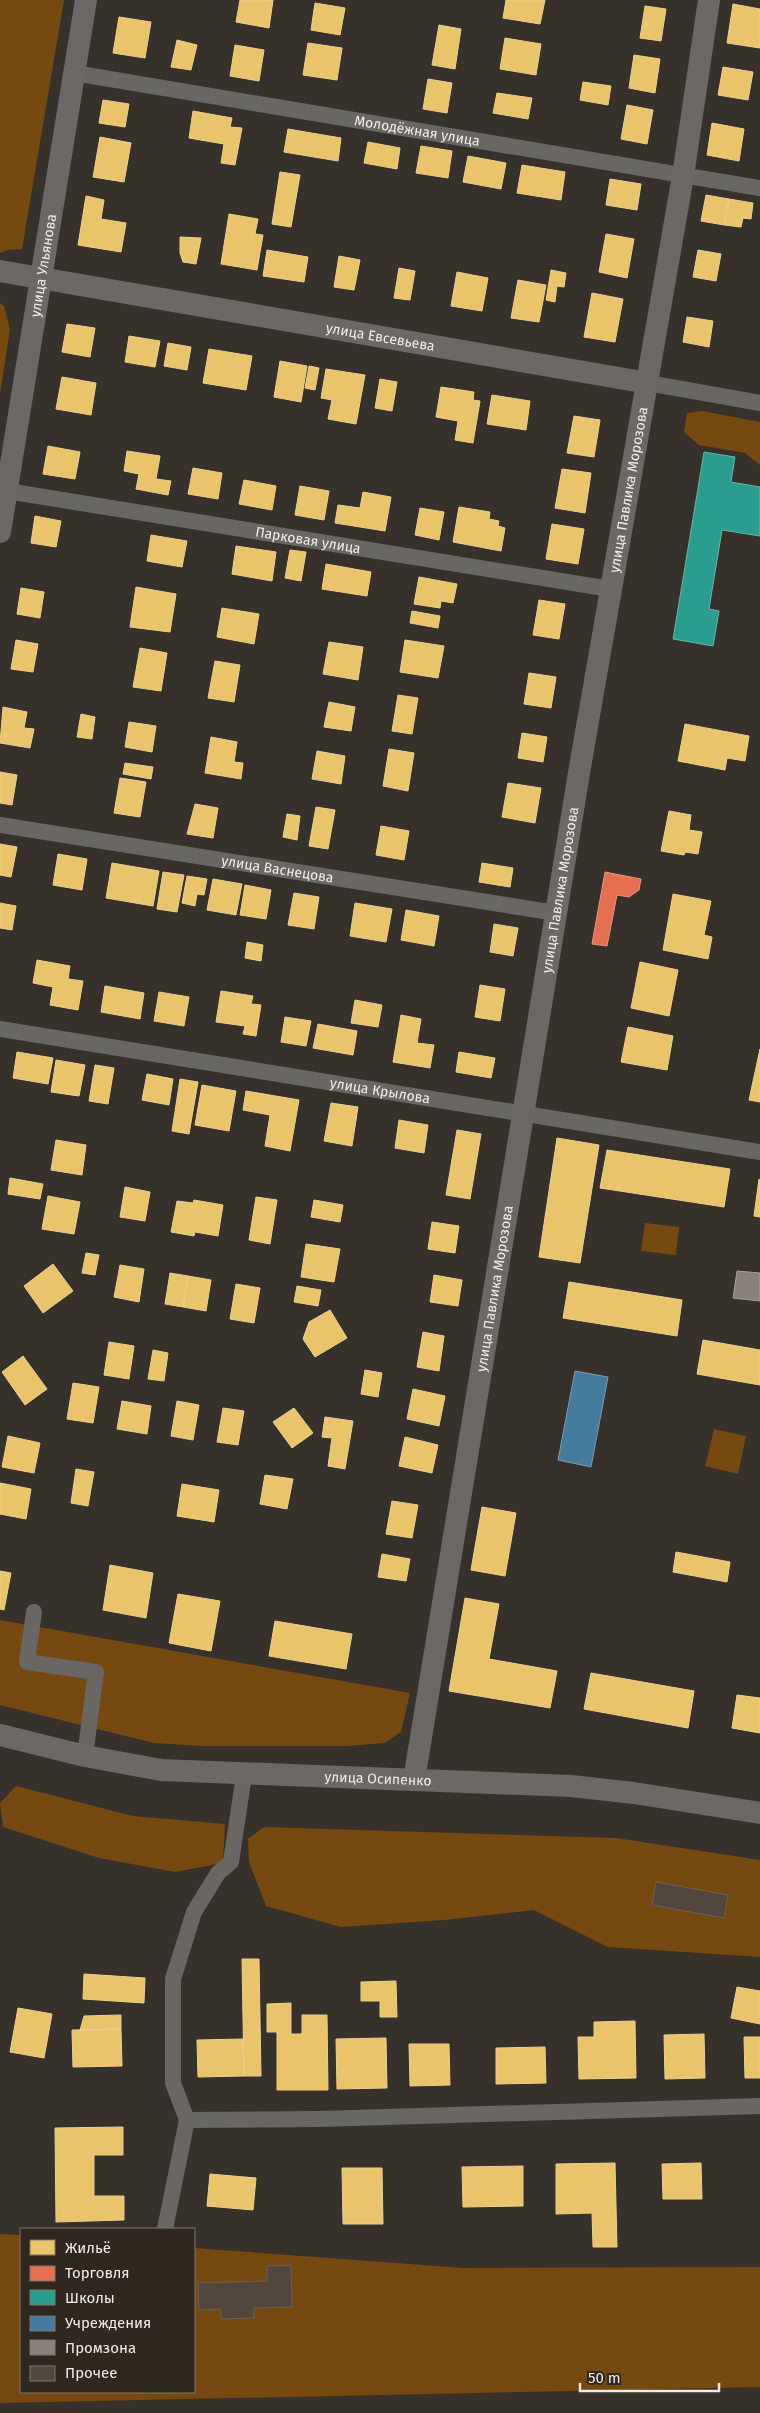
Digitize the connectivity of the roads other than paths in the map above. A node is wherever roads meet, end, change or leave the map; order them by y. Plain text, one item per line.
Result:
1 (86, 0) edge
2 (709, 0) edge
3 (74, 73) junction
4 (683, 176) junction
5 (760, 188) edge
6 (0, 271) edge
7 (41, 277) junction
8 (648, 383) junction
9 (760, 403) edge
10 (7, 490) junction
11 (0, 532) edge
12 (610, 589) junction
13 (0, 825) edge
14 (556, 913) junction
15 (0, 1028) edge
16 (525, 1113) junction
17 (760, 1152) edge
18 (34, 1612) dead end
19 (0, 1735) edge
20 (85, 1756) junction
21 (244, 1775) junction
22 (414, 1780) junction
23 (760, 1813) edge
24 (760, 2106) edge
25 (187, 2120) junction
26 (165, 2228) edge

1 - 3 street, улица Ульянова
2 - 4 street, улица Павлика Морозова
3 - 4 street, Молодёжная улица
3 - 7 street, улица Ульянова
4 - 5 street, Молодёжная улица
4 - 8 street, улица Павлика Морозова
6 - 7 street, улица Евсевьева
7 - 8 street, улица Евсевьева
7 - 10 street, улица Ульянова
8 - 9 street, улица Евсевьева
8 - 12 street, улица Павлика Морозова
10 - 11 street, улица Ульянова
10 - 12 street, Парковая улица
12 - 14 street, улица Павлика Морозова
13 - 14 street, улица Васнецова
14 - 16 street, улица Павлика Морозова
15 - 16 street, улица Крылова
16 - 17 street, улица Крылова
16 - 22 street, улица Павлика Морозова
18 - 20 street
19 - 20 street, улица Осипенко
20 - 21 street, улица Осипенко
21 - 22 street, улица Осипенко
21 - 25 street
22 - 23 street, улица Осипенко
24 - 25 street
25 - 26 street

